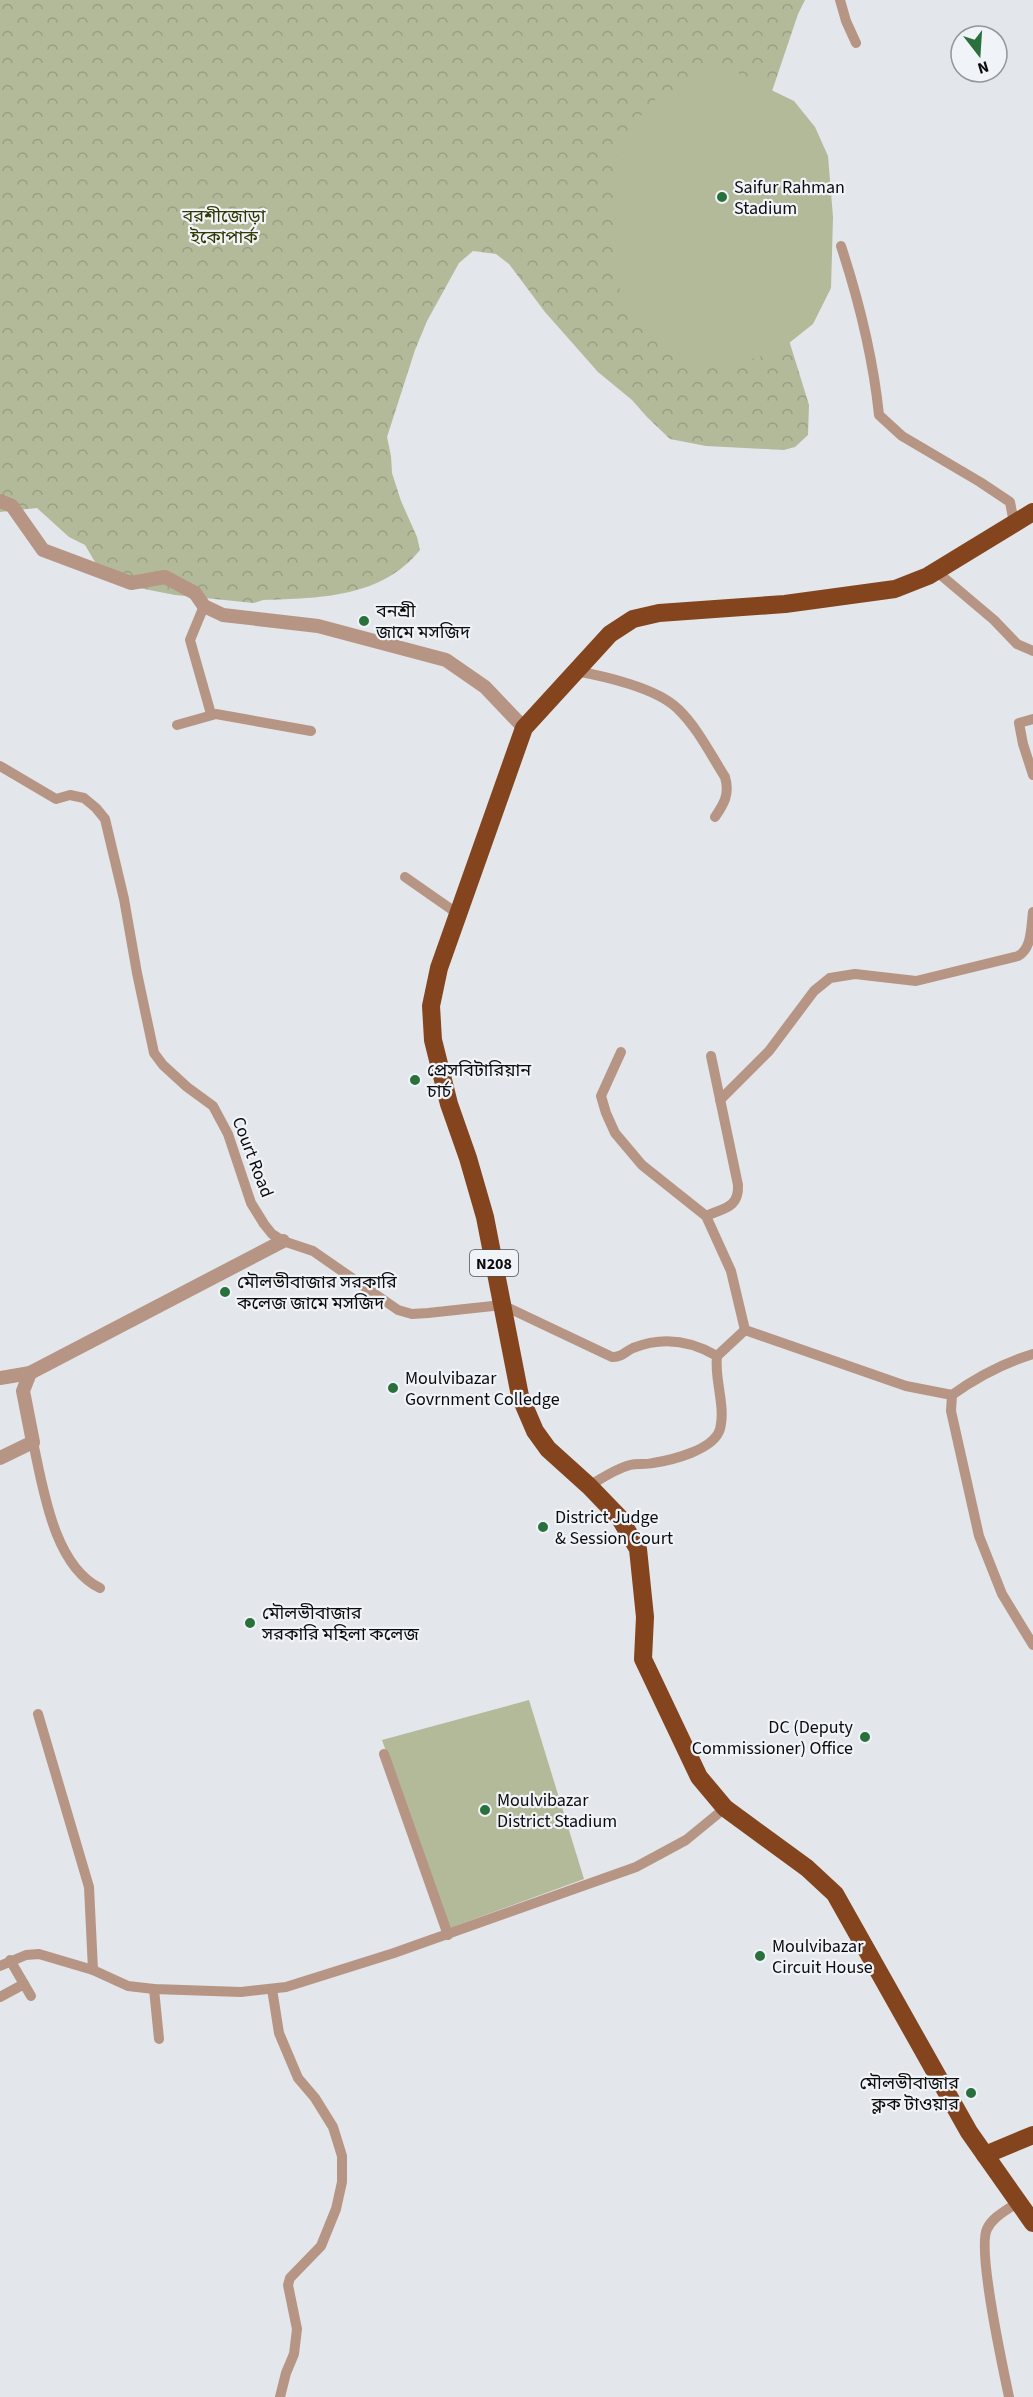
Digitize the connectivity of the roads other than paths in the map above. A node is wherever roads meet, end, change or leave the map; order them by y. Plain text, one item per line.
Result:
1 (840, 0) edge
2 (856, 43) dead end
3 (841, 246) dead end
4 (0, 501) edge
5 (1033, 512) edge
6 (1014, 523) junction
7 (936, 571) junction
8 (204, 606) junction
9 (1033, 651) edge
10 (575, 671) junction
11 (211, 714) junction
12 (1033, 719) edge
13 (177, 725) dead end
14 (524, 728) junction
15 (311, 731) dead end
16 (0, 766) edge
17 (1033, 775) edge
18 (715, 817) dead end
19 (405, 877) dead end
20 (1033, 912) edge
21 (458, 914) junction
22 (621, 1052) dead end
23 (711, 1056) dead end
24 (720, 1100) junction
25 (706, 1216) junction
26 (283, 1241) junction
27 (502, 1305) junction
28 (745, 1330) junction
29 (1033, 1354) edge
30 (717, 1356) junction
31 (30, 1373) junction
32 (0, 1378) edge
33 (952, 1395) junction
34 (33, 1442) junction
35 (0, 1458) edge
36 (589, 1486) junction
37 (100, 1588) dead end
38 (1033, 1645) edge
39 (38, 1714) dead end
40 (384, 1754) dead end
41 (725, 1808) junction
42 (448, 1935) junction
43 (5, 1963) edge
44 (93, 1970) junction
45 (24, 1984) junction
46 (154, 1989) junction
47 (272, 1989) junction
48 (31, 1996) dead end
49 (0, 1997) edge
50 (159, 2039) dead end
51 (1033, 2135) edge
52 (985, 2155) junction
53 (1018, 2202) junction
54 (1033, 2223) edge
55 (280, 2397) edge
56 (1009, 2397) edge

1 - 2 street
3 - 6 street
4 - 8 street
5 - 6 highway, N208
6 - 7 highway, N208
7 - 9 street
7 - 10 highway, N208
8 - 11 street
8 - 14 street
10 - 14 highway, N208
10 - 18 street
11 - 13 street
11 - 15 street
12 - 17 street
14 - 21 highway, N208
16 - 26 street, Court Road
19 - 21 street
20 - 24 street
21 - 27 highway, N208
22 - 25 street
23 - 24 street
24 - 25 street
25 - 28 street
26 - 27 street, Court Road
26 - 31 street
27 - 30 street
27 - 36 highway, N208
28 - 30 street
28 - 33 street
29 - 33 street
30 - 36 street
31 - 32 street
31 - 34 street
33 - 38 street
34 - 35 street
34 - 37 street
36 - 41 highway, N208
39 - 44 street
40 - 42 street
41 - 42 street
41 - 52 highway, N208
42 - 47 street
43 - 44 street
43 - 45 street
44 - 46 street
45 - 48 street
45 - 49 street
46 - 47 street
46 - 50 street
47 - 55 street
51 - 52 highway
52 - 53 highway, N208
53 - 54 highway, N208
53 - 56 street

